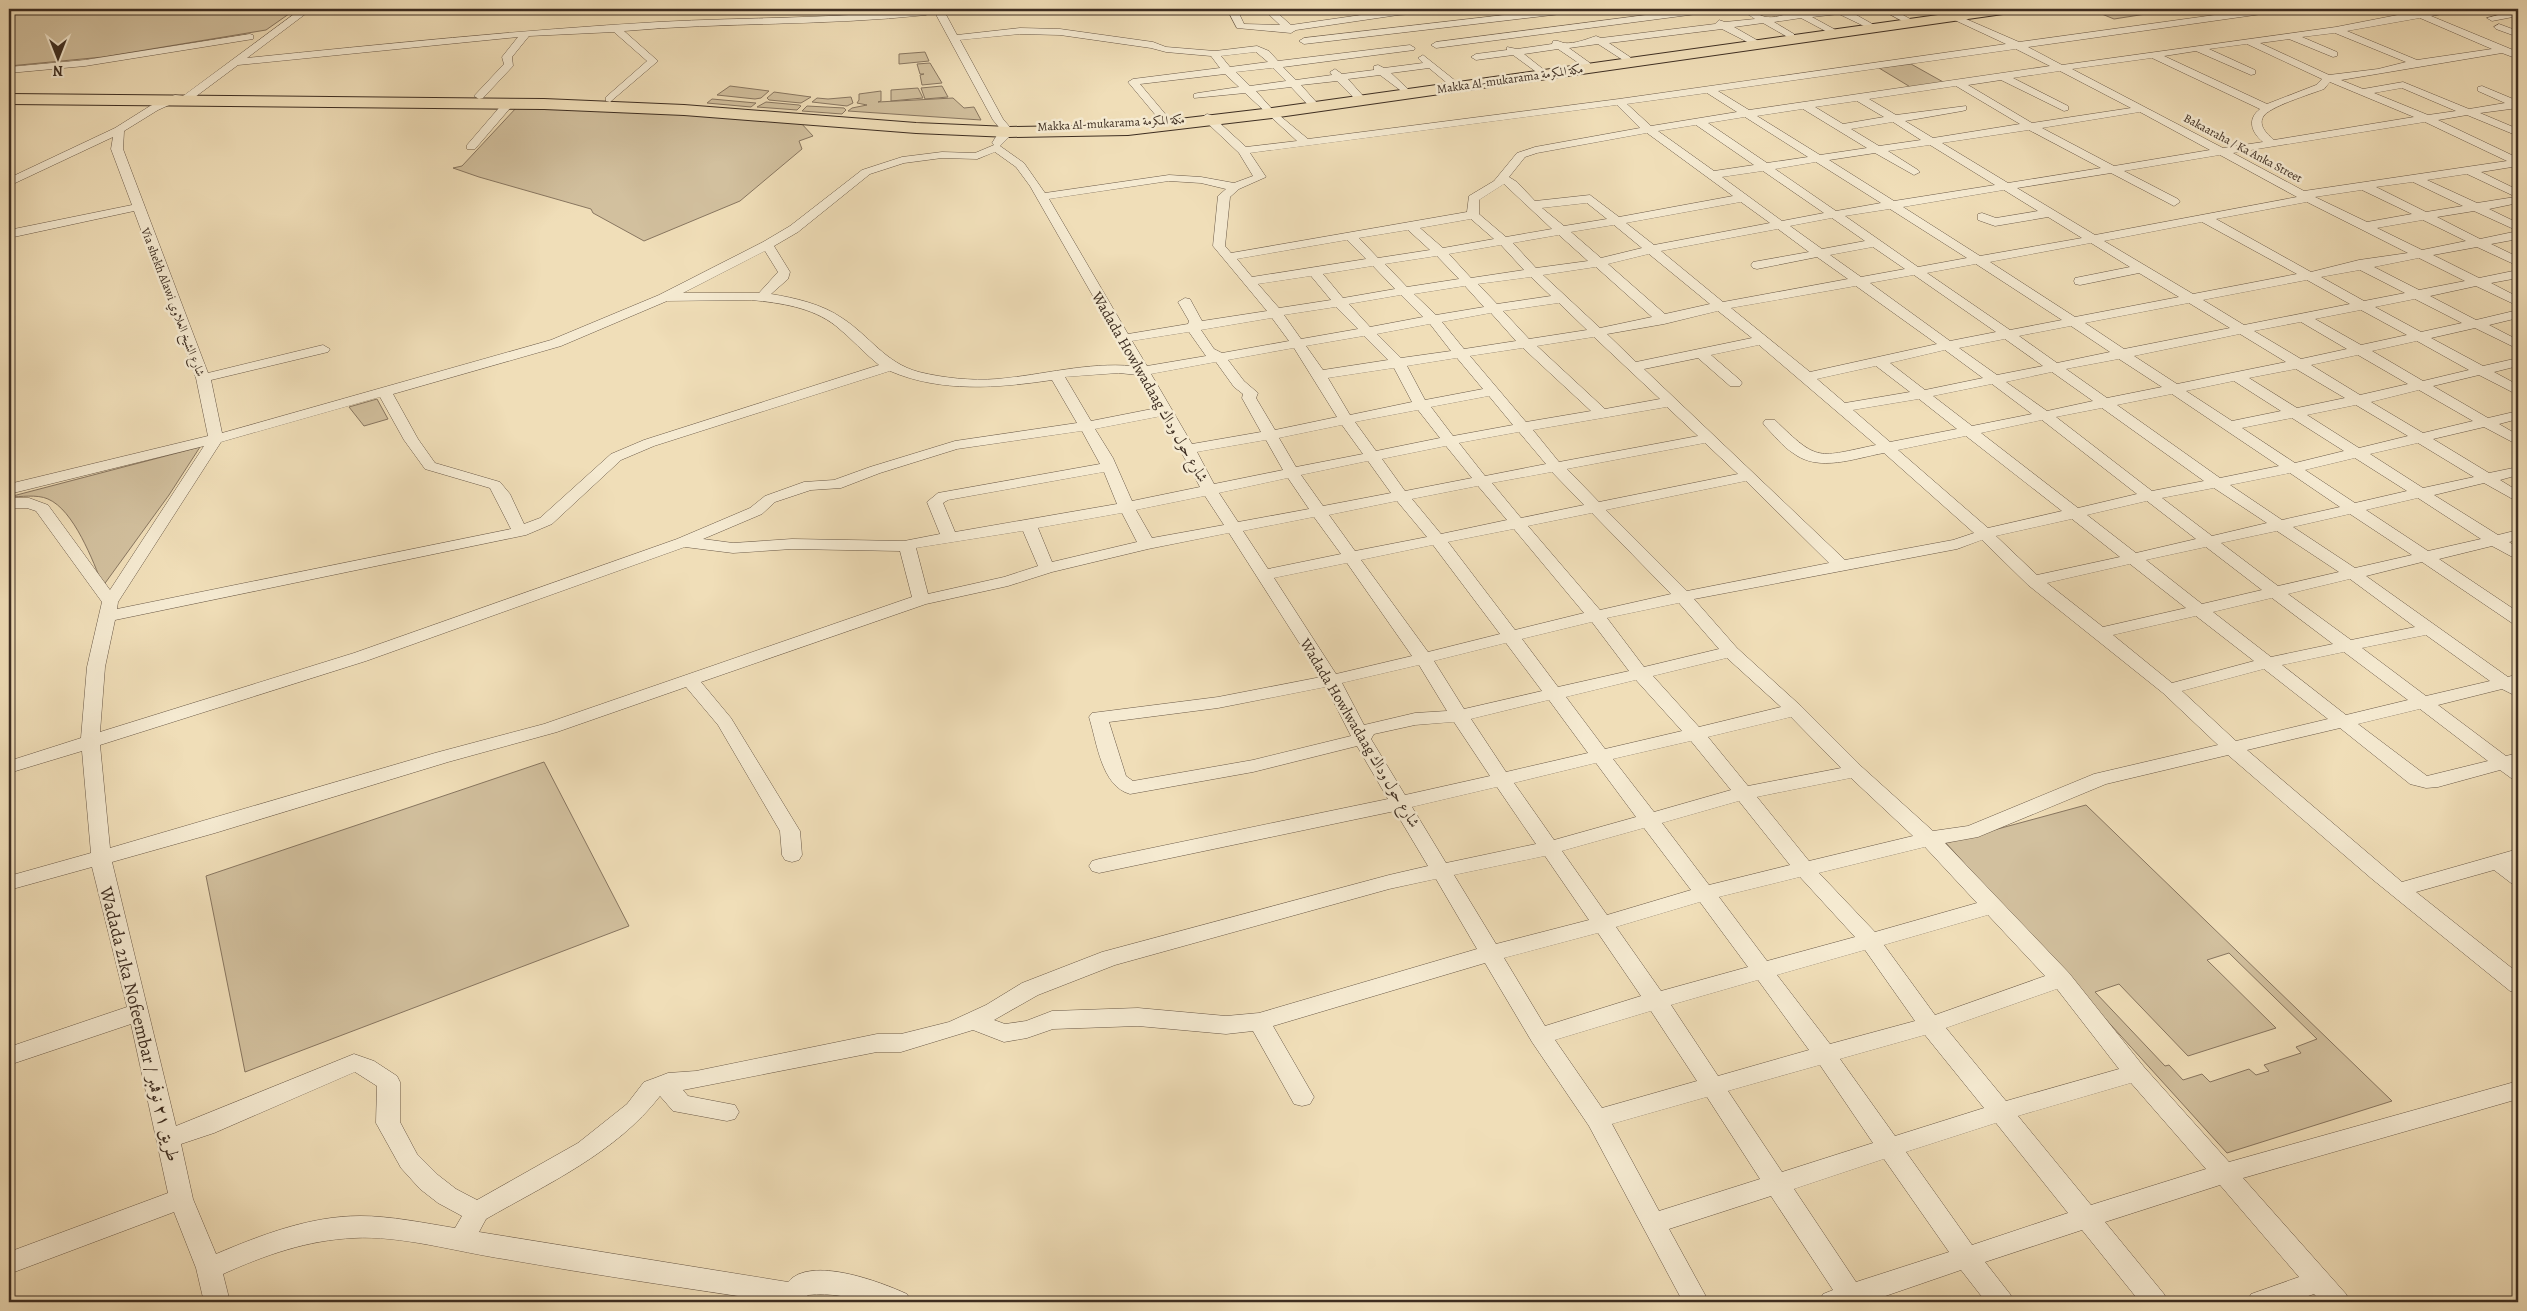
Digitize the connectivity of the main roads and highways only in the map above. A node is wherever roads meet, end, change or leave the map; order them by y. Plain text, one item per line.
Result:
1 (1991, 9) edge
2 (2010, 9) edge
3 (1947, 14) edge
4 (1756, 43) junction
5 (1455, 85) junction
6 (18, 97) edge
7 (172, 100) junction
8 (545, 100) junction
9 (1270, 111) junction
10 (833, 118) junction
11 (1211, 118) junction
12 (999, 134) junction

1 - 3 highway, Makka Al-mukarama مكة المكرمة
2 - 3 highway, Makka Al-mukarama مكة المكرمة
3 - 4 highway, Makka Al-mukarama مكة المكرمة
3 - 4 highway, Makka Al-mukarama مكة المكرمة
4 - 5 highway, Makka Al-mukarama مكة المكرمة
4 - 5 highway, Makka Al-mukarama مكة المكرمة
5 - 9 highway, Makka Al-mukarama مكة المكرمة
5 - 9 highway, Makka Al-mukarama مكة المكرمة
6 - 7 highway
7 - 8 highway
7 - 8 highway
8 - 10 highway
8 - 10 highway
9 - 11 highway, Makka Al-mukarama مكة المكرمة
10 - 12 highway
11 - 12 highway, Makka Al-mukarama مكة المكرمة
11 - 12 highway, Makka Al-mukarama مكة المكرمة

